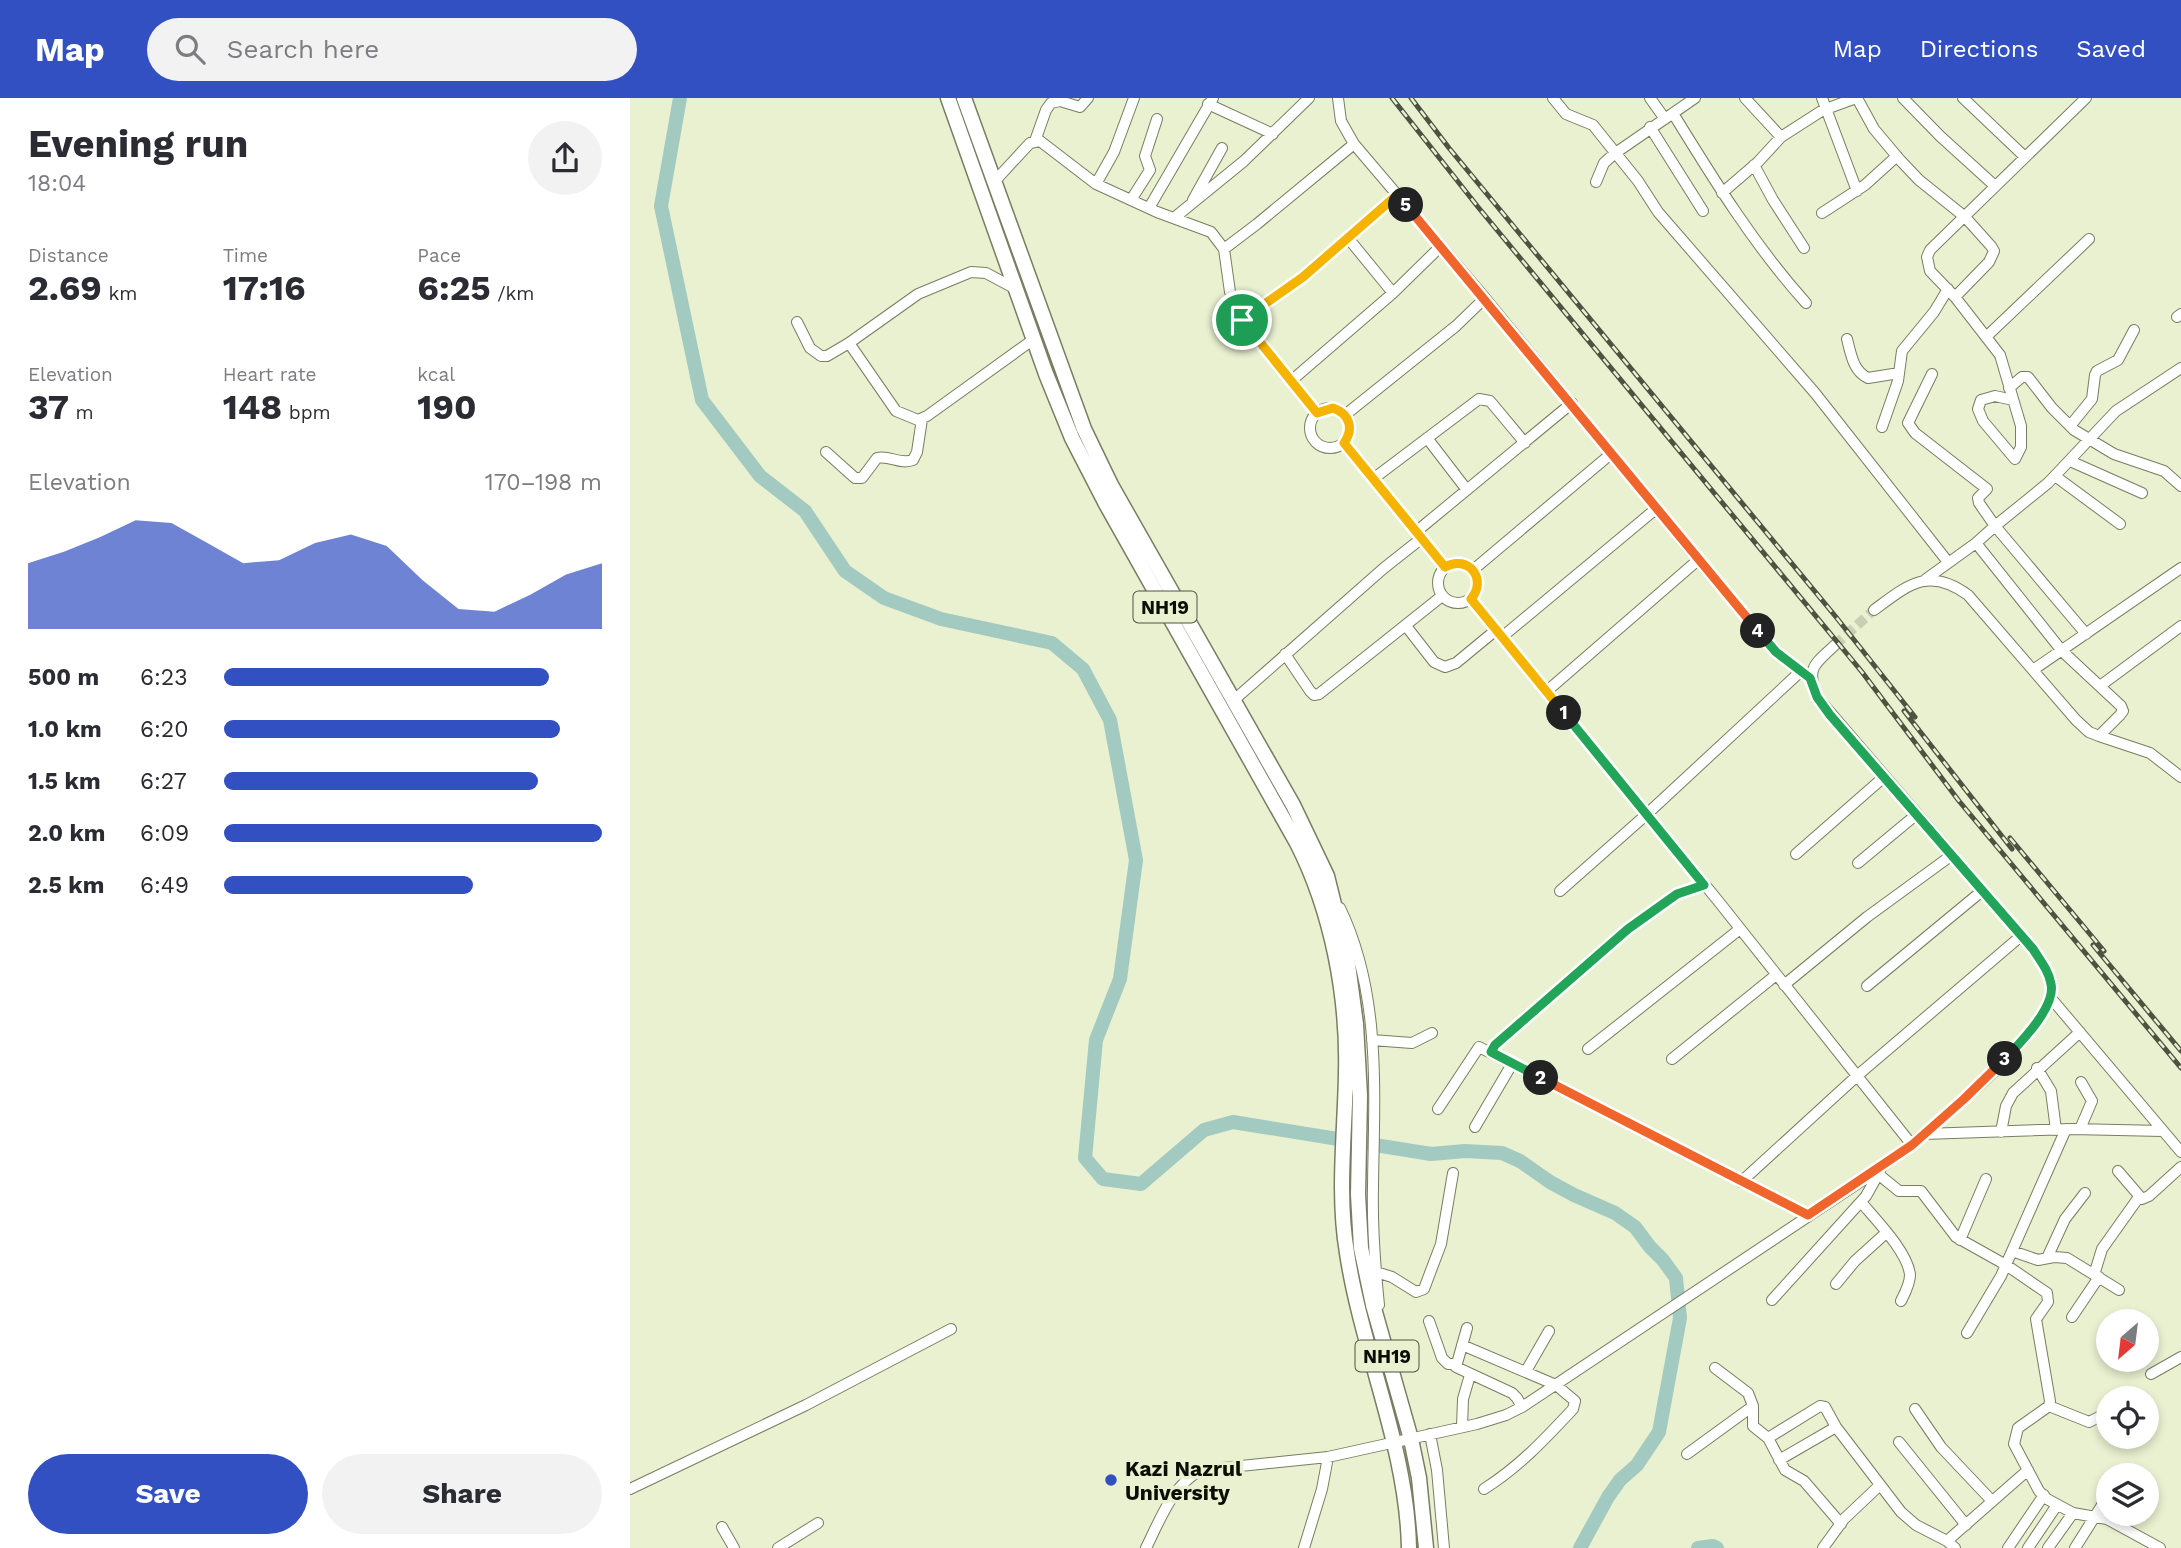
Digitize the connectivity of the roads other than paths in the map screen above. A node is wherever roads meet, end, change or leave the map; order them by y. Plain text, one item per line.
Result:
1 (948, 98) edge
2 (964, 98) edge
3 (1088, 98) edge
4 (1134, 98) edge
5 (1309, 98) edge
6 (1338, 98) edge
7 (1553, 98) edge
8 (1650, 98) edge
9 (1695, 98) edge
10 (1745, 98) edge
11 (1822, 98) edge
12 (1857, 98) edge
13 (1903, 98) edge
14 (1963, 98) edge
15 (2079, 100) edge
16 (1211, 101) edge
17 (1827, 109) junction
18 (1669, 117) junction
19 (1157, 119) dead end
20 (1650, 128) junction
21 (1273, 134) junction
22 (1781, 137) junction
23 (1035, 141) junction
24 (1354, 144) junction
25 (1222, 148) dead end
26 (1614, 154) junction
27 (1896, 156) junction
28 (2025, 157) junction
29 (1755, 165) junction
30 (994, 182) junction
31 (1596, 182) dead end
32 (1096, 184) junction
33 (1995, 186) junction
34 (1857, 191) junction
35 (1722, 193) junction
36 (1397, 195) junction
37 (1131, 200) junction
38 (1192, 203) junction
39 (1149, 208) junction
40 (1703, 211) dead end
41 (1822, 213) dead end
42 (1965, 217) junction
43 (1174, 218) junction
44 (1348, 238) junction
45 (2089, 239) dead end
46 (1441, 246) junction
47 (1804, 248) dead end
48 (1224, 249) junction
49 (1016, 289) junction
50 (1393, 293) junction
51 (1952, 293) junction
52 (1485, 298) junction
53 (1806, 303) dead end
54 (1242, 320) junction
55 (797, 322) dead end
56 (2134, 331) dead end
57 (1986, 337) junction
58 (1847, 339) dead end
59 (1034, 340) junction
60 (849, 344) junction
61 (2181, 368) edge
62 (1899, 373) junction
63 (1932, 374) dead end
64 (1291, 381) junction
65 (2009, 388) junction
66 (2013, 400) junction
67 (1572, 404) junction
68 (1317, 413) junction
69 (1345, 415) junction
70 (922, 419) junction
71 (2070, 426) junction
72 (1882, 428) dead end
73 (1427, 438) junction
74 (2090, 438) junction
75 (1344, 443) junction
76 (1525, 443) junction
77 (826, 452) dead end
78 (1612, 453) junction
79 (2070, 461) junction
80 (2055, 476) junction
81 (1373, 479) junction
82 (2179, 479) edge
83 (1467, 490) junction
84 (2142, 493) dead end
85 (1657, 508) junction
86 (2120, 524) dead end
87 (1995, 526) junction
88 (1419, 534) junction
89 (1976, 544) junction
90 (1698, 560) junction
91 (1948, 562) junction
92 (1445, 567) junction
93 (2181, 568) edge
94 (1474, 570) junction
95 (1926, 579) junction
96 (1442, 596) junction
97 (1471, 599) junction
98 (1874, 610) tunnel mouth
99 (1406, 626) junction
100 (2181, 626) edge
101 (1499, 633) junction
102 (2086, 634) junction
103 (1835, 645) tunnel mouth
104 (2062, 651) junction
105 (1285, 654) junction
106 (2033, 670) junction
107 (1800, 672) junction
108 (1810, 678) junction
109 (2100, 686) junction
110 (1546, 691) junction
111 (1234, 699) junction
112 (2099, 737) junction
113 (1885, 777) junction
114 (2181, 778) edge
115 (1647, 814) junction
116 (1917, 814) junction
117 (1796, 854) dead end
118 (1952, 855) junction
119 (1858, 863) dead end
120 (1704, 885) junction
121 (1331, 889) junction
122 (1560, 891) dead end
123 (1982, 891) junction
124 (1740, 929) junction
125 (2021, 936) junction
126 (1776, 975) junction
127 (1784, 985) junction
128 (1867, 986) dead end
129 (2050, 997) junction
130 (2080, 1032) junction
131 (1432, 1033) dead end
132 (1372, 1040) junction
133 (1588, 1049) dead end
134 (1491, 1052) junction
135 (1672, 1059) dead end
136 (1513, 1064) junction
137 (2037, 1068) junction
138 (1858, 1075) junction
139 (2081, 1082) dead end
140 (1438, 1109) dead end
141 (1475, 1127) dead end
142 (2080, 1129) junction
143 (2061, 1130) junction
144 (2163, 1131) junction
145 (2001, 1132) junction
146 (1924, 1134) junction
147 (1912, 1145) junction
148 (2181, 1152) edge
149 (1367, 1162) junction
150 (2181, 1167) edge
151 (1880, 1170) junction
152 (2118, 1171) dead end
153 (1453, 1173) dead end
154 (1986, 1179) dead end
155 (1741, 1182) junction
156 (2085, 1193) dead end
157 (2139, 1197) junction
158 (1861, 1202) junction
159 (1808, 1215) junction
160 (1886, 1233) junction
161 (1960, 1240) junction
162 (2012, 1251) junction
163 (2047, 1258) junction
164 (2006, 1265) junction
165 (1376, 1272) junction
166 (2097, 1276) junction
167 (1836, 1284) dead end
168 (2119, 1290) dead end
169 (1772, 1300) dead end
170 (1901, 1301) dead end
171 (2072, 1317) dead end
172 (1429, 1321) dead end
173 (1467, 1328) dead end
174 (951, 1329) dead end
175 (1549, 1331) dead end
176 (1967, 1333) dead end
177 (1382, 1340) junction
178 (1462, 1345) junction
179 (2181, 1357) edge
180 (1456, 1364) junction
181 (1715, 1368) dead end
182 (1526, 1371) junction
183 (2151, 1374) dead end
184 (1470, 1375) junction
185 (1556, 1385) junction
186 (1753, 1406) junction
187 (2049, 1406) junction
188 (1522, 1407) junction
189 (1915, 1409) dead end
190 (2096, 1419) edge
191 (1462, 1427) junction
192 (1836, 1427) junction
193 (1430, 1434) junction
194 (1410, 1438) junction
195 (1768, 1438) junction
196 (1899, 1442) dead end
197 (1393, 1444) junction
198 (1687, 1454) dead end
199 (1328, 1457) junction
200 (1779, 1461) junction
201 (2028, 1470) junction
202 (1880, 1485) junction
203 (630, 1489) edge
204 (1484, 1489) dead end
205 (2044, 1495) junction
206 (1992, 1501) junction
207 (2057, 1504) junction
208 (2096, 1512) edge
209 (2073, 1513) junction
210 (2092, 1517) junction
211 (818, 1522) dead end
212 (1841, 1524) junction
213 (1966, 1525) junction
214 (722, 1527) dead end
215 (1951, 1545) edge
216 (734, 1548) edge
217 (778, 1548) edge
218 (1146, 1548) edge
219 (1304, 1548) edge
220 (1409, 1548) edge
221 (1426, 1548) edge
222 (1444, 1548) edge
223 (1823, 1548) edge
224 (2008, 1548) edge
225 (2028, 1548) edge
226 (2048, 1548) edge
227 (2075, 1548) edge
228 (2160, 1548) edge

1 - 49 highway, NH19
2 - 30 highway, NH19
3 - 23 street
4 - 32 street
5 - 21 street
6 - 24 street
7 - 26 street
8 - 18 street
9 - 18 street
10 - 22 street
11 - 17 street
12 - 17 street
12 - 27 street
13 - 33 street
14 - 28 street
15 - 28 street
16 - 21 street
16 - 39 street
17 - 22 street
17 - 34 street
18 - 20 street
18 - 35 street
19 - 37 street
20 - 26 street
20 - 40 street
21 - 38 street
22 - 29 street
23 - 30 street
23 - 32 street
24 - 36 street
24 - 48 street
25 - 38 street
26 - 31 street
26 - 91 street
27 - 34 street
27 - 42 street
28 - 33 street
29 - 35 street
29 - 47 street
30 - 111 highway, NH19
32 - 37 street
33 - 42 street
34 - 41 street
35 - 53 street
36 - 44 street
36 - 46 street
37 - 39 street
38 - 43 street
39 - 43 street
42 - 51 street
42 - 51 street
43 - 48 street
44 - 50 street
44 - 54 street
45 - 57 street
46 - 50 street
46 - 52 street
48 - 54 street
49 - 59 highway, NH19
49 - 60 street
50 - 64 street
51 - 57 street
51 - 62 street
52 - 67 street
52 - 69 street
54 - 64 street
55 - 60 street
56 - 71 street
57 - 65 street
58 - 62 street
59 - 70 street
59 - 197 highway, NH19
60 - 70 street
61 - 74 street
62 - 72 street
63 - 87 street
64 - 68 street
65 - 66 street
65 - 71 street
66 - 66 street
67 - 76 street
67 - 78 street
68 - 69 street
68 - 75 street
69 - 75 street
70 - 77 street
71 - 74 street
73 - 76 street
73 - 81 street
73 - 83 street
74 - 79 street
74 - 82 street
75 - 81 street
76 - 83 street
78 - 85 street
78 - 94 street
79 - 80 street
79 - 84 street
80 - 86 street
80 - 87 street
81 - 88 street
83 - 88 street
85 - 90 street
85 - 101 street
87 - 89 street
87 - 102 street
88 - 92 street
88 - 105 street
89 - 91 street
89 - 104 street
90 - 107 street
90 - 110 street
91 - 95 street
92 - 94 street
92 - 96 street
93 - 102 street
94 - 97 street
95 - 98 street
95 - 106 street
96 - 97 street
96 - 99 street
97 - 101 street
99 - 101 street
99 - 105 street
100 - 109 street
101 - 110 street
102 - 104 street
103 - 108 street
104 - 106 street
104 - 109 street
105 - 111 street
106 - 112 street
107 - 108 street
107 - 115 street
108 - 113 street
109 - 112 street
110 - 115 street
111 - 121 highway, NH19
112 - 114 street
113 - 116 street
113 - 117 street
115 - 120 street
115 - 122 street
116 - 118 street
116 - 119 street
118 - 123 street
118 - 127 street
120 - 124 street
120 - 134 street
121 - 132 street
121 - 149 highway, NH19
123 - 125 street
123 - 128 street
124 - 126 street
124 - 133 street
125 - 129 street
125 - 138 street
126 - 127 street
126 - 135 street
127 - 138 street
129 - 130 street
129 - 146 street
130 - 137 street
130 - 144 street
131 - 132 street
132 - 149 street
134 - 136 street
134 - 140 street
136 - 141 street
136 - 155 street
137 - 143 street
137 - 145 street
138 - 147 street
138 - 155 street
139 - 142 street
142 - 143 street
142 - 144 street
143 - 145 street
143 - 162 street
144 - 148 street
145 - 146 street
146 - 147 street
147 - 151 street
149 - 165 street
149 - 177 highway, NH19
150 - 157 street
151 - 158 street
151 - 159 street
151 - 161 street
152 - 157 street
153 - 165 street
154 - 161 street
155 - 159 street
156 - 163 street
157 - 166 street
158 - 160 street
158 - 169 street
159 - 185 street
160 - 167 street
160 - 170 street
161 - 164 street
162 - 163 street
162 - 164 street
163 - 166 street
164 - 176 street
164 - 187 street
165 - 177 street
166 - 168 street
166 - 171 street
172 - 180 street
173 - 178 street
174 - 203 street
175 - 182 street
177 - 194 highway, NH19
178 - 180 street
178 - 182 street
179 - 183 street
180 - 184 street
181 - 186 street
182 - 185 street
184 - 188 street
184 - 191 street
185 - 188 street
185 - 204 street
186 - 195 street
186 - 198 street
187 - 190 street
187 - 201 street
188 - 191 street
189 - 206 street
191 - 193 street
192 - 195 street
192 - 200 street
192 - 202 street
193 - 194 street
193 - 222 street
194 - 197 street
194 - 221 highway, NH19
195 - 200 street
196 - 213 street
197 - 199 street
197 - 220 highway, NH19
199 - 218 street
199 - 219 street
200 - 212 street
201 - 205 street
201 - 206 street
202 - 212 street
202 - 215 street
205 - 207 street
205 - 224 street
206 - 213 street
207 - 209 street
207 - 225 street
208 - 210 street
209 - 210 street
209 - 226 street
210 - 227 street
210 - 228 street
211 - 217 street
212 - 223 street
213 - 215 street
214 - 216 street

